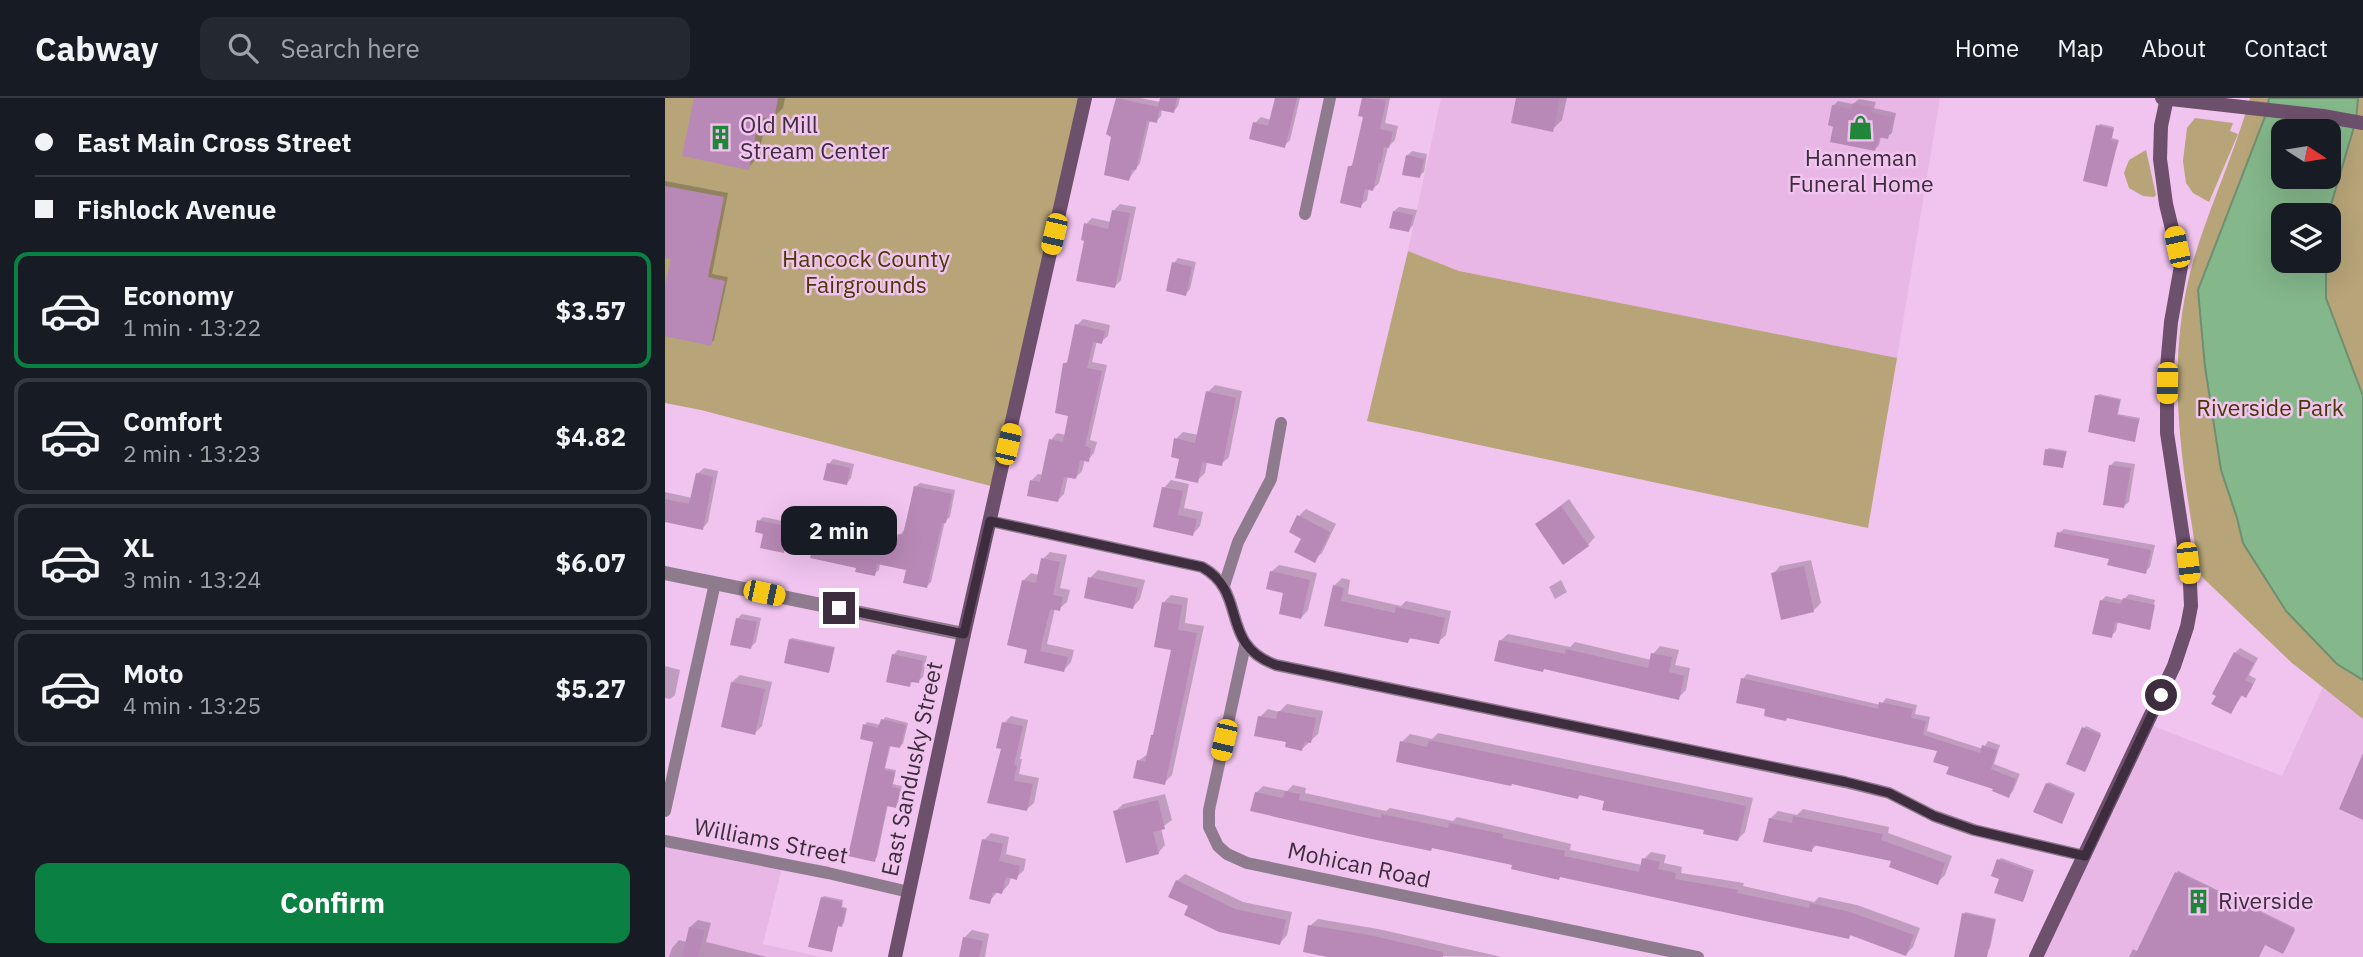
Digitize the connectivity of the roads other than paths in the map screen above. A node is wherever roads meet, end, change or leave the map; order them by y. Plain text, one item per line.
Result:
1 (1084, 98) edge
2 (1330, 98) edge
3 (2166, 98) edge
4 (2363, 123) edge
5 (1305, 214) dead end
6 (1281, 423) dead end
7 (990, 521) junction
8 (665, 573) edge
9 (715, 583) junction
10 (1224, 586) junction
11 (964, 634) junction
12 (1245, 645) junction
13 (665, 811) edge
14 (665, 841) edge
15 (2085, 856) junction
16 (909, 892) junction
17 (895, 957) edge
18 (1698, 957) edge
19 (2036, 957) edge

1 - 7 main road, East Sandusky Street
2 - 5 street
3 - 4 main road
3 - 15 main road
6 - 10 street
7 - 10 street
7 - 11 main road, East Sandusky Street
8 - 9 street
9 - 11 street
9 - 13 street
10 - 12 street
11 - 16 main road, East Sandusky Street
12 - 15 street
12 - 18 street, Mohican Road
14 - 16 street, Williams Street
15 - 19 main road
16 - 17 main road, East Sandusky Street

